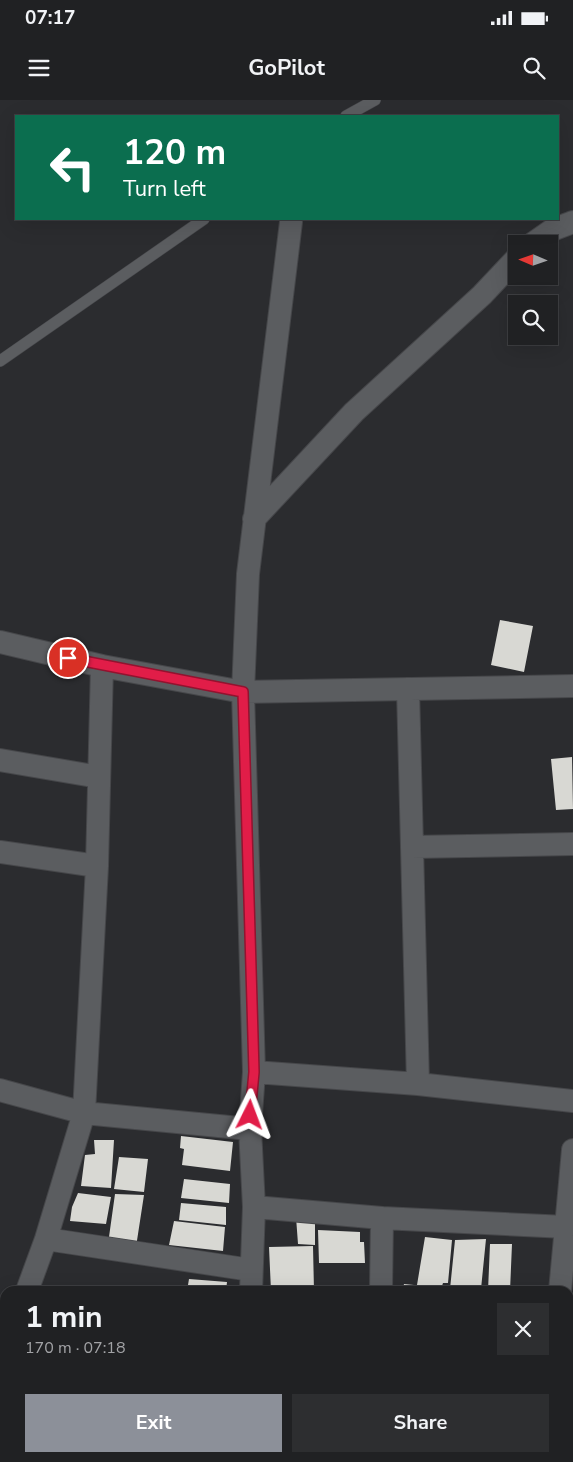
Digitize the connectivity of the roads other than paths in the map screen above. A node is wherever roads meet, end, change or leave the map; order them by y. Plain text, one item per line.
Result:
1 (375, 100) edge
2 (348, 115) edge
3 (203, 220) edge
4 (291, 222) dead end
5 (573, 222) edge
6 (545, 235) edge
7 (508, 267) edge
8 (0, 362) edge
9 (254, 519) junction
10 (0, 642) edge
11 (102, 666) junction
12 (573, 686) edge
13 (408, 689) junction
14 (243, 692) junction
15 (0, 760) edge
16 (99, 777) junction
17 (573, 844) edge
18 (412, 847) junction
19 (0, 852) edge
20 (97, 866) junction
21 (254, 1072) junction
22 (418, 1084) junction
23 (0, 1090) edge
24 (573, 1101) edge
25 (84, 1113) junction
26 (250, 1129) junction
27 (573, 1150) edge
28 (254, 1207) junction
29 (382, 1218) junction
30 (566, 1227) junction
31 (46, 1238) junction
32 (251, 1280) edge
33 (29, 1286) edge
34 (381, 1286) edge
35 (560, 1286) edge

1 - 2 lane
3 - 8 lane
4 - 9 street
5 - 6 street
7 - 9 street
9 - 14 street
10 - 11 street
11 - 14 street
11 - 16 street
12 - 13 street
13 - 14 street
13 - 18 street
14 - 21 street
15 - 16 street
16 - 20 street
17 - 18 street
18 - 22 street
19 - 20 street
20 - 25 street
21 - 22 street
21 - 26 street
22 - 24 street
23 - 25 street
25 - 26 street
25 - 31 street
26 - 28 street
27 - 30 street
28 - 29 street
28 - 32 street
29 - 30 street
29 - 34 street
30 - 35 street
31 - 32 street
31 - 33 street

